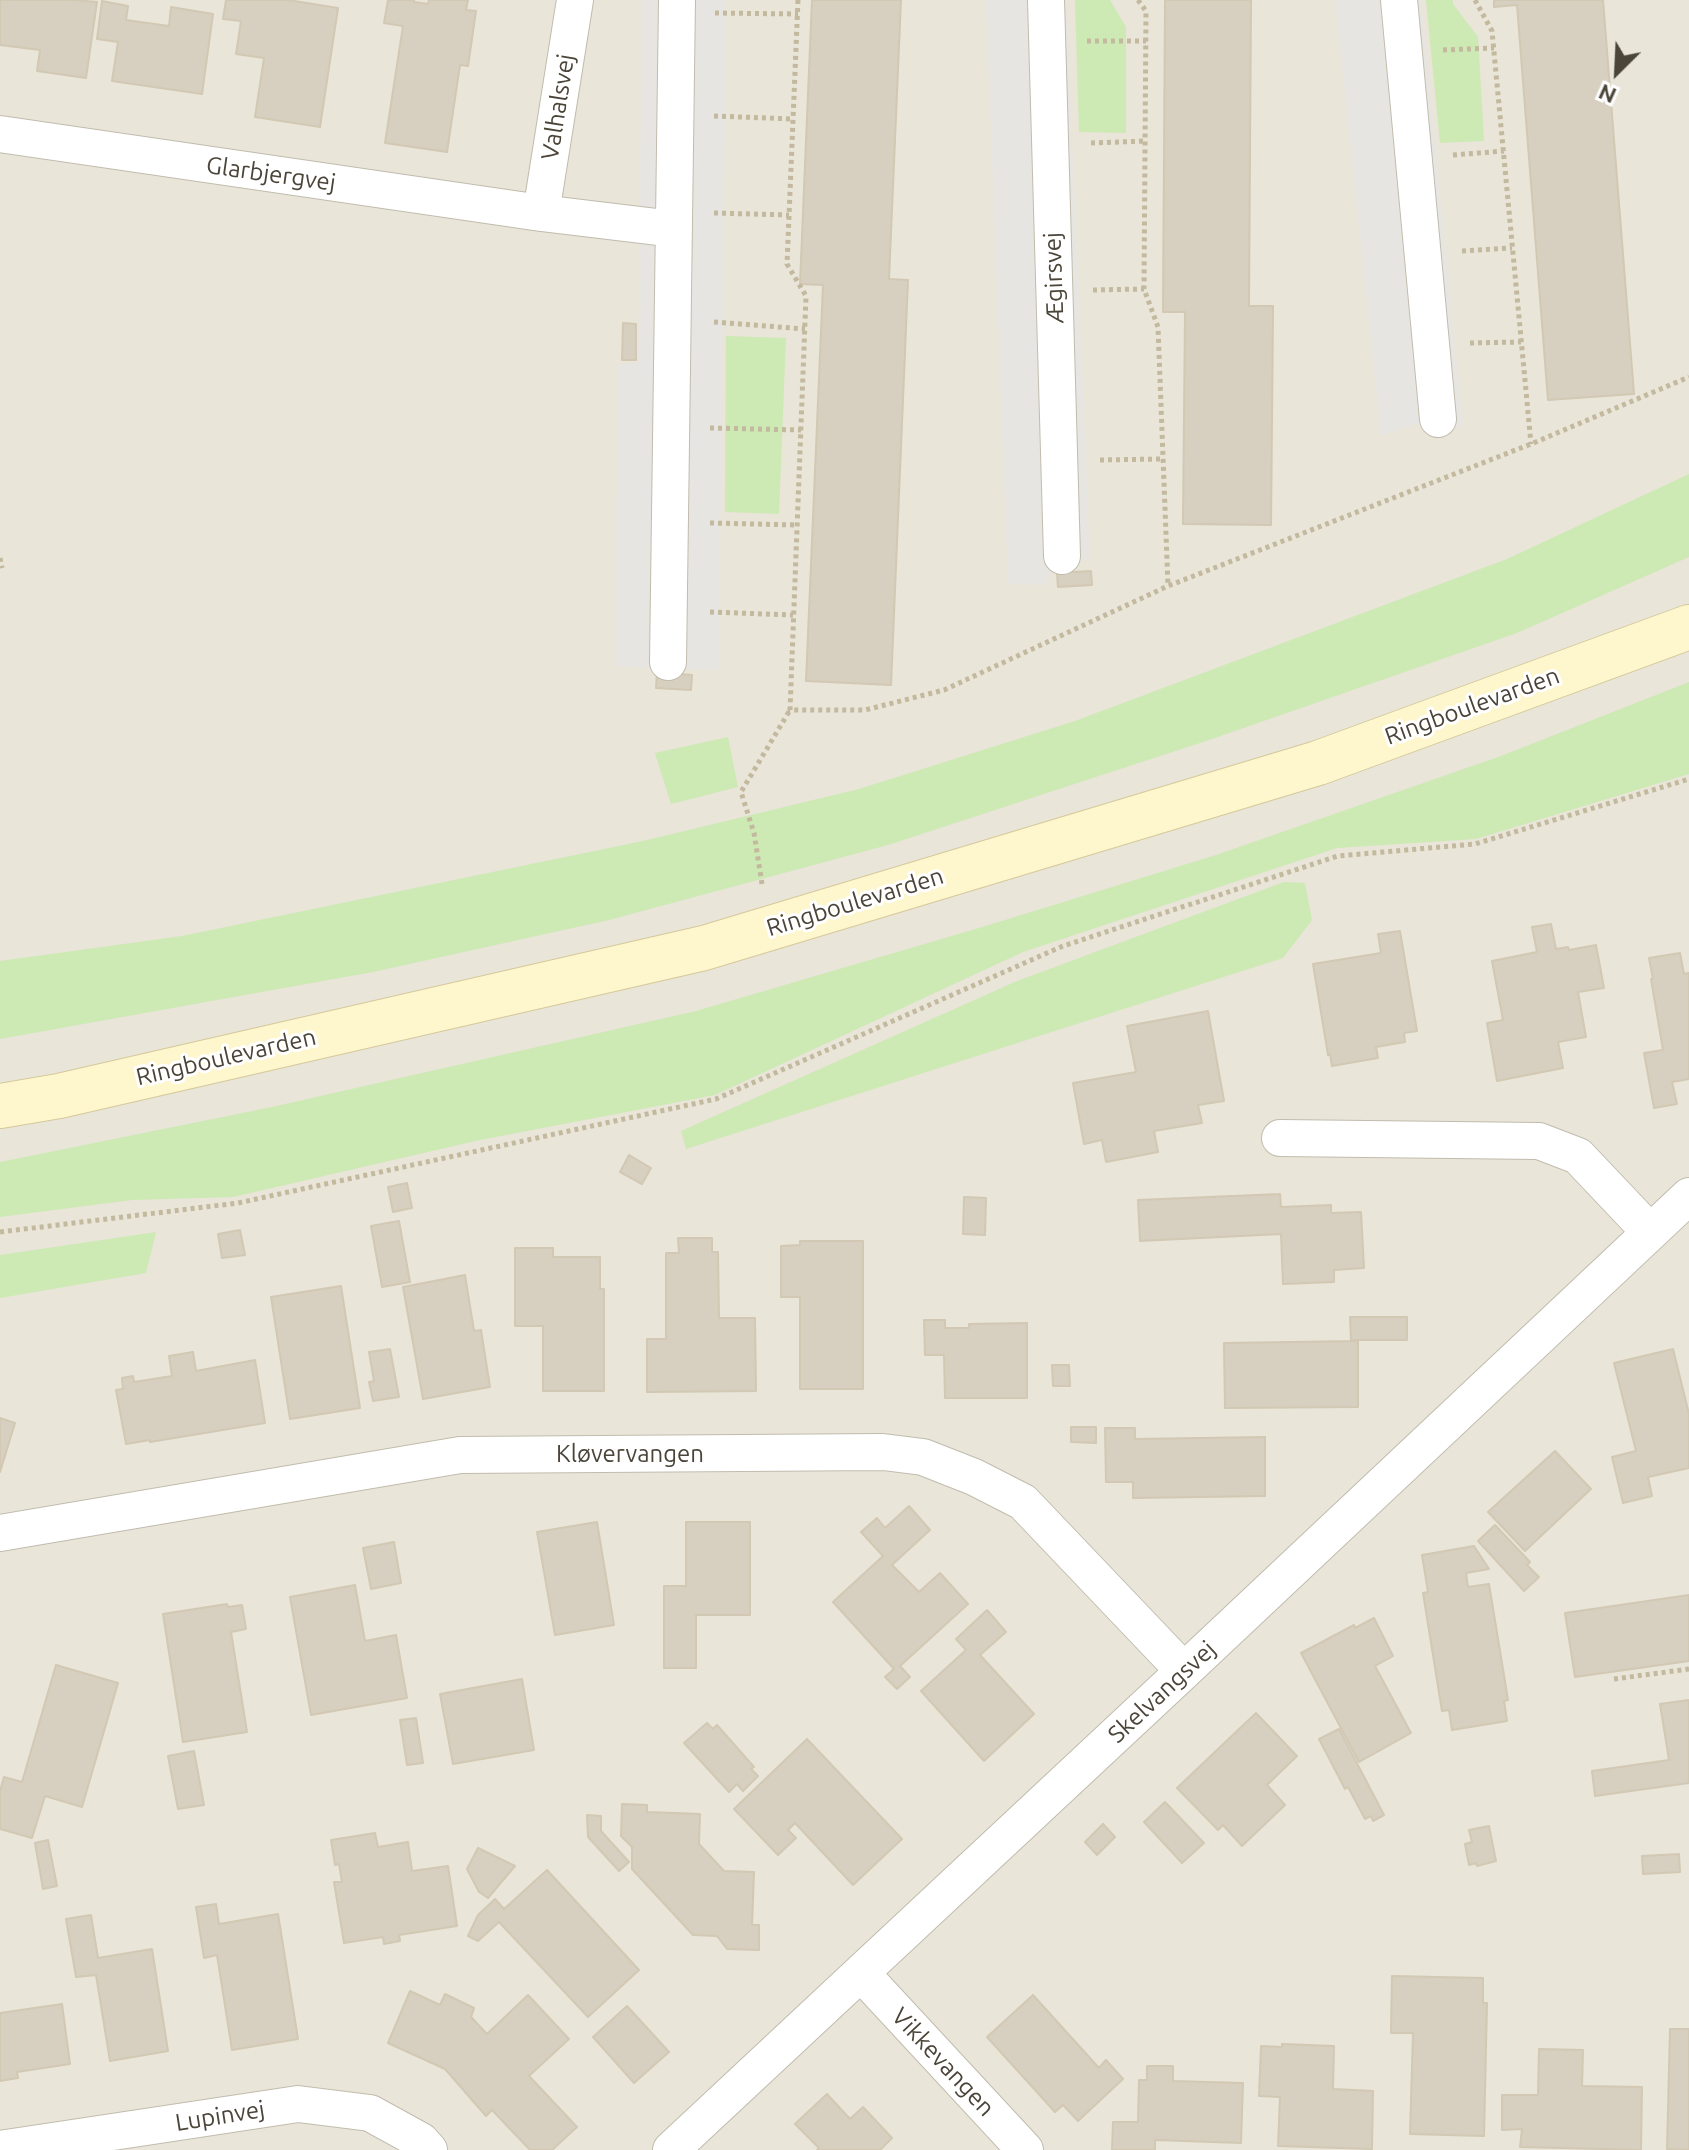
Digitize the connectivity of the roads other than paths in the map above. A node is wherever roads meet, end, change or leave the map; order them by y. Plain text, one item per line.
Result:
1 (575, 0) edge
2 (1046, 0) edge
3 (1399, 0) edge
4 (677, 6) edge
5 (0, 134) edge
6 (541, 213) junction
7 (674, 221) junction
8 (1438, 419) dead end
9 (1062, 556) dead end
10 (1689, 627) edge
11 (668, 662) dead end
12 (0, 1106) edge
13 (1280, 1138) dead end
14 (1689, 1196) edge
15 (1650, 1232) junction
16 (0, 1533) edge
17 (1184, 1671) junction
18 (861, 1973) junction
19 (0, 2149) edge
20 (429, 2150) edge
21 (671, 2150) edge
22 (1025, 2150) edge

1 - 6 street, Valhalsvej
2 - 9 street, Ægirsvej
3 - 8 street
4 - 7 street
5 - 6 street, Glarbjergvej
6 - 7 street
7 - 11 street
10 - 12 main road, Ringboulevarden
13 - 15 street
14 - 15 street, Skelvangsvej
15 - 17 street, Skelvangsvej
16 - 17 street, Kløvervangen
17 - 18 street, Skelvangsvej
18 - 21 street, Skelvangsvej
18 - 22 street, Vikkevangen
19 - 20 street, Lupinvej

